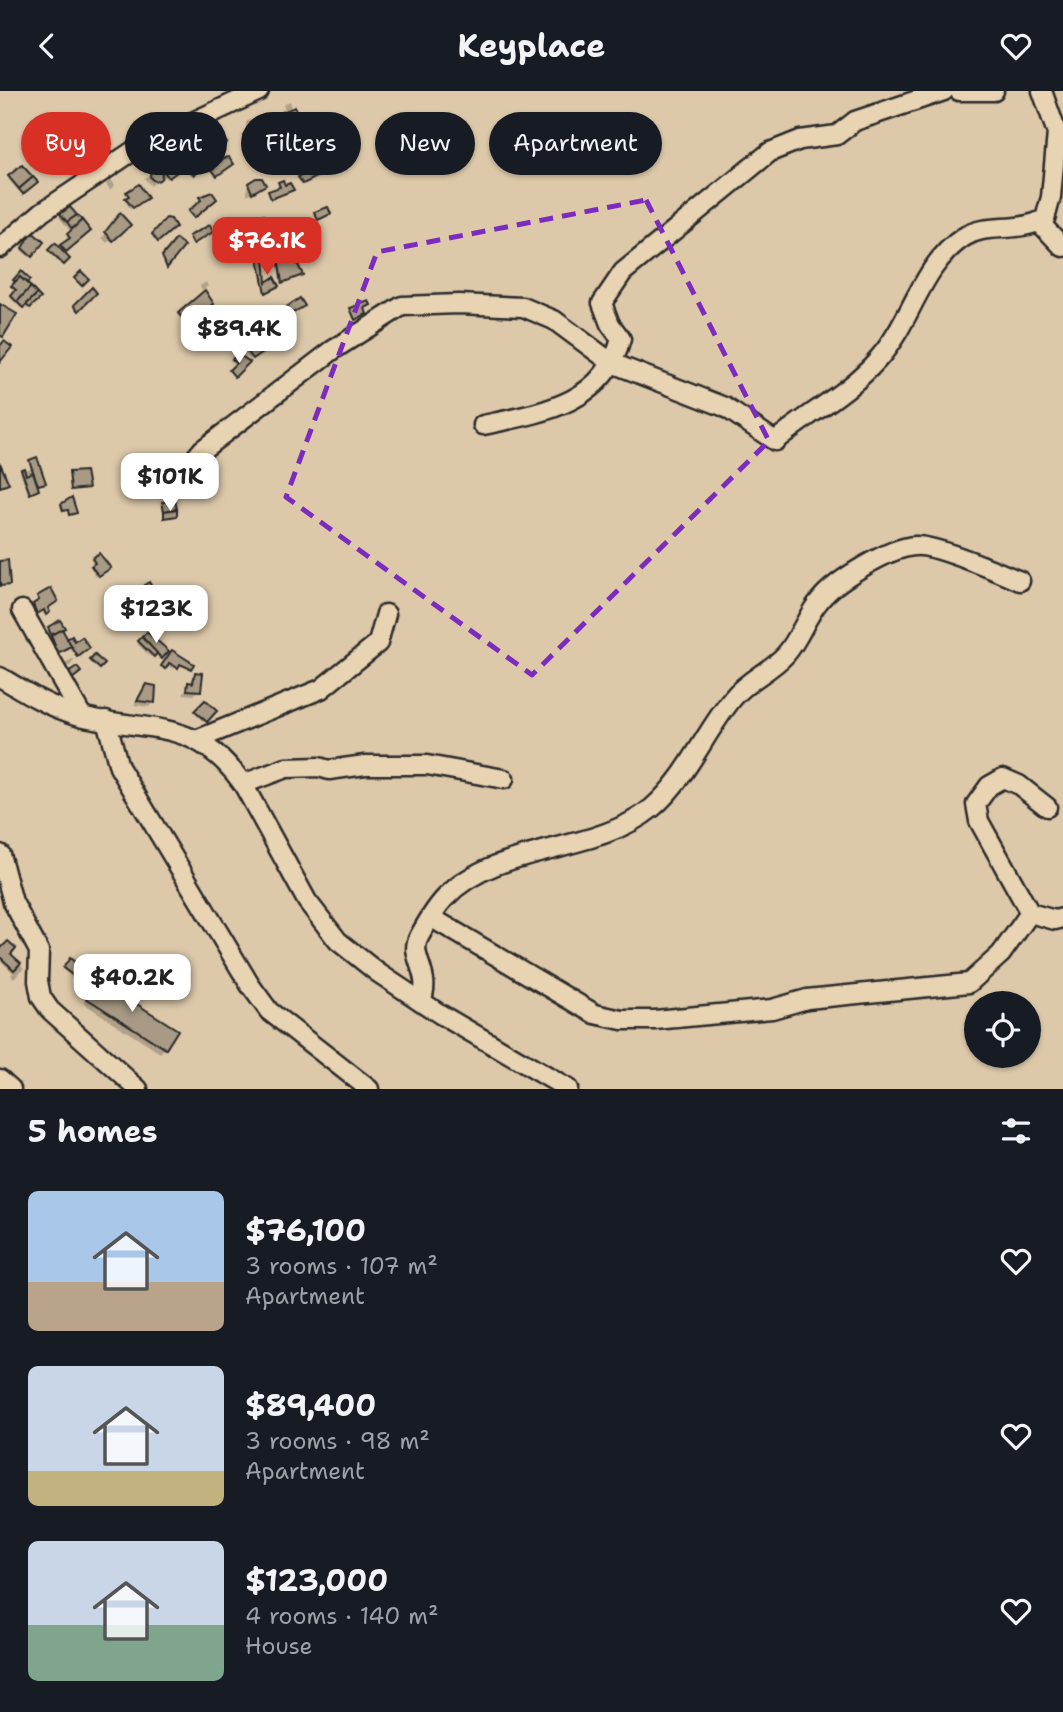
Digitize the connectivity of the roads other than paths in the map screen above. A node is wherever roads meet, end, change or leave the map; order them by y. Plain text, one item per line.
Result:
1 (259, 91) edge
2 (944, 91) edge
3 (959, 91) edge
4 (994, 91) edge
5 (1042, 91) edge
6 (1060, 133) edge
7 (1039, 222) junction
8 (1063, 247) edge
9 (0, 248) edge
10 (612, 363) junction
11 (483, 425) dead end
12 (174, 484) dead end
13 (1020, 580) dead end
14 (22, 610) dead end
15 (386, 614) dead end
16 (0, 677) edge
17 (82, 716) junction
18 (106, 720) junction
19 (196, 740) junction
20 (504, 779) dead end
21 (243, 784) junction
22 (1046, 807) dead end
23 (0, 853) edge
24 (1030, 913) junction
25 (432, 918) junction
26 (1063, 918) edge
27 (421, 1001) junction
28 (138, 1089) edge
29 (369, 1089) edge
30 (568, 1089) edge

1 - 9 street
2 - 10 street
3 - 4 street
5 - 6 street
6 - 7 street
7 - 8 street
7 - 10 street
10 - 11 street
10 - 12 street
13 - 25 street
14 - 17 street
15 - 19 street
16 - 17 street
17 - 18 street
18 - 19 street
18 - 29 street
19 - 21 street
20 - 21 street
21 - 27 street
22 - 24 street
23 - 28 street
24 - 25 street
24 - 26 street
25 - 27 street
27 - 30 street

